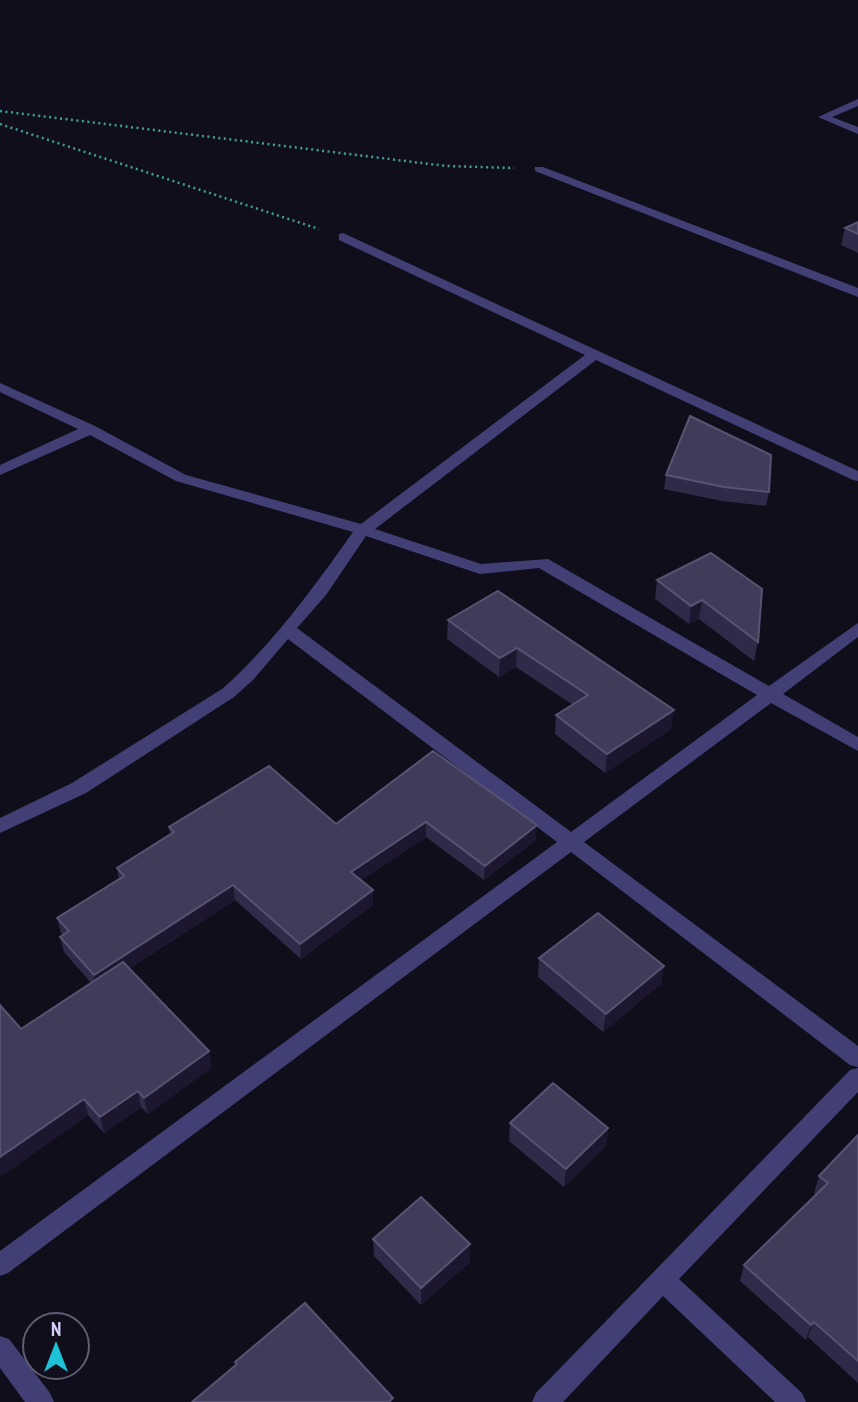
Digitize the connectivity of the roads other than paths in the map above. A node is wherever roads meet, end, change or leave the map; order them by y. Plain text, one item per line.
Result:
1 (858, 102) edge
2 (858, 131) edge
3 (539, 169) road end
4 (343, 237) road end
5 (858, 293) edge
6 (594, 355) junction
7 (0, 387) edge
8 (90, 429) junction
9 (0, 471) edge
10 (858, 477) edge
11 (363, 530) junction
12 (287, 629) junction
13 (858, 629) edge
14 (772, 694) junction
15 (858, 745) edge
16 (0, 826) edge
17 (571, 842) junction
18 (858, 1058) edge
19 (858, 1077) edge
20 (0, 1265) edge
21 (662, 1279) junction
22 (0, 1348) edge
23 (41, 1402) edge
24 (545, 1402) edge
25 (793, 1402) edge

1 - 2 street
3 - 5 street
4 - 6 street
6 - 10 street
6 - 11 street
7 - 8 street
8 - 9 street
8 - 11 street
11 - 12 street
11 - 14 street
12 - 16 street
12 - 17 street
13 - 14 street
14 - 15 street
14 - 17 street
17 - 18 street
17 - 20 street
19 - 21 street
21 - 24 street
21 - 25 street
22 - 23 street

